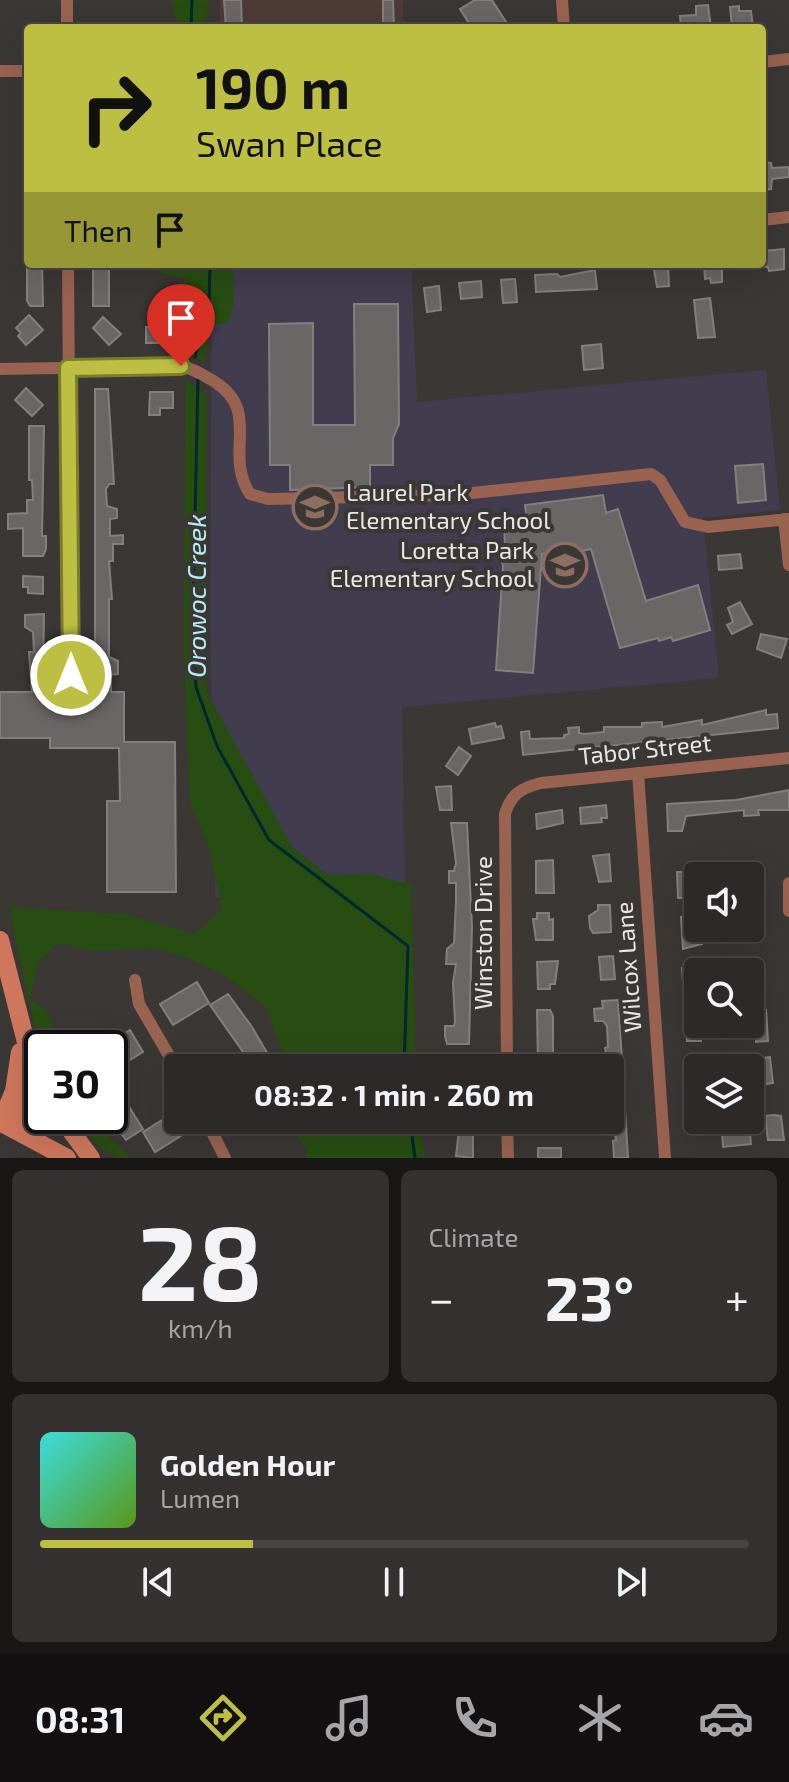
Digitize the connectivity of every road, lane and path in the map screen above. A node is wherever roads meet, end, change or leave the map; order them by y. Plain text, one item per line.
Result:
1 (67, 0) edge
2 (562, 0) edge
3 (67, 24) edge
4 (564, 24) edge
5 (789, 59) edge
6 (766, 62) edge
7 (0, 71) edge
8 (24, 71) edge
9 (789, 217) edge
10 (766, 220) edge
11 (68, 268) edge
12 (68, 368) junction
13 (0, 369) edge
14 (787, 519) edge
15 (789, 565) edge
16 (71, 675) dead end
17 (789, 758) edge
18 (638, 773) junction
19 (510, 798) joint
20 (789, 883) edge
21 (789, 911) edge
22 (0, 940) edge
23 (135, 980) dead end
24 (21, 1028) junction
25 (24, 1038) edge
26 (168, 1054) edge
27 (507, 1054) edge
28 (24, 1100) edge
29 (5, 1124) edge
30 (73, 1134) edge
31 (213, 1134) edge
32 (507, 1134) edge
33 (67, 1158) edge
34 (91, 1158) edge
35 (225, 1158) edge
36 (508, 1158) edge
37 (665, 1158) edge

1 - 3 street
2 - 4 street
5 - 6 street
7 - 8 street
9 - 10 street
11 - 12 street
12 - 13 street
12 - 14 street
12 - 16 street
14 - 15 street
17 - 18 street, Tabor Street
18 - 19 street, Tabor Street
18 - 37 street, Wilcox Lane
19 - 27 street, Winston Drive
20 - 21 street
22 - 24 street
23 - 26 street
24 - 25 street
24 - 29 street
28 - 29 street
29 - 33 street
30 - 34 street
31 - 35 street
32 - 36 street

